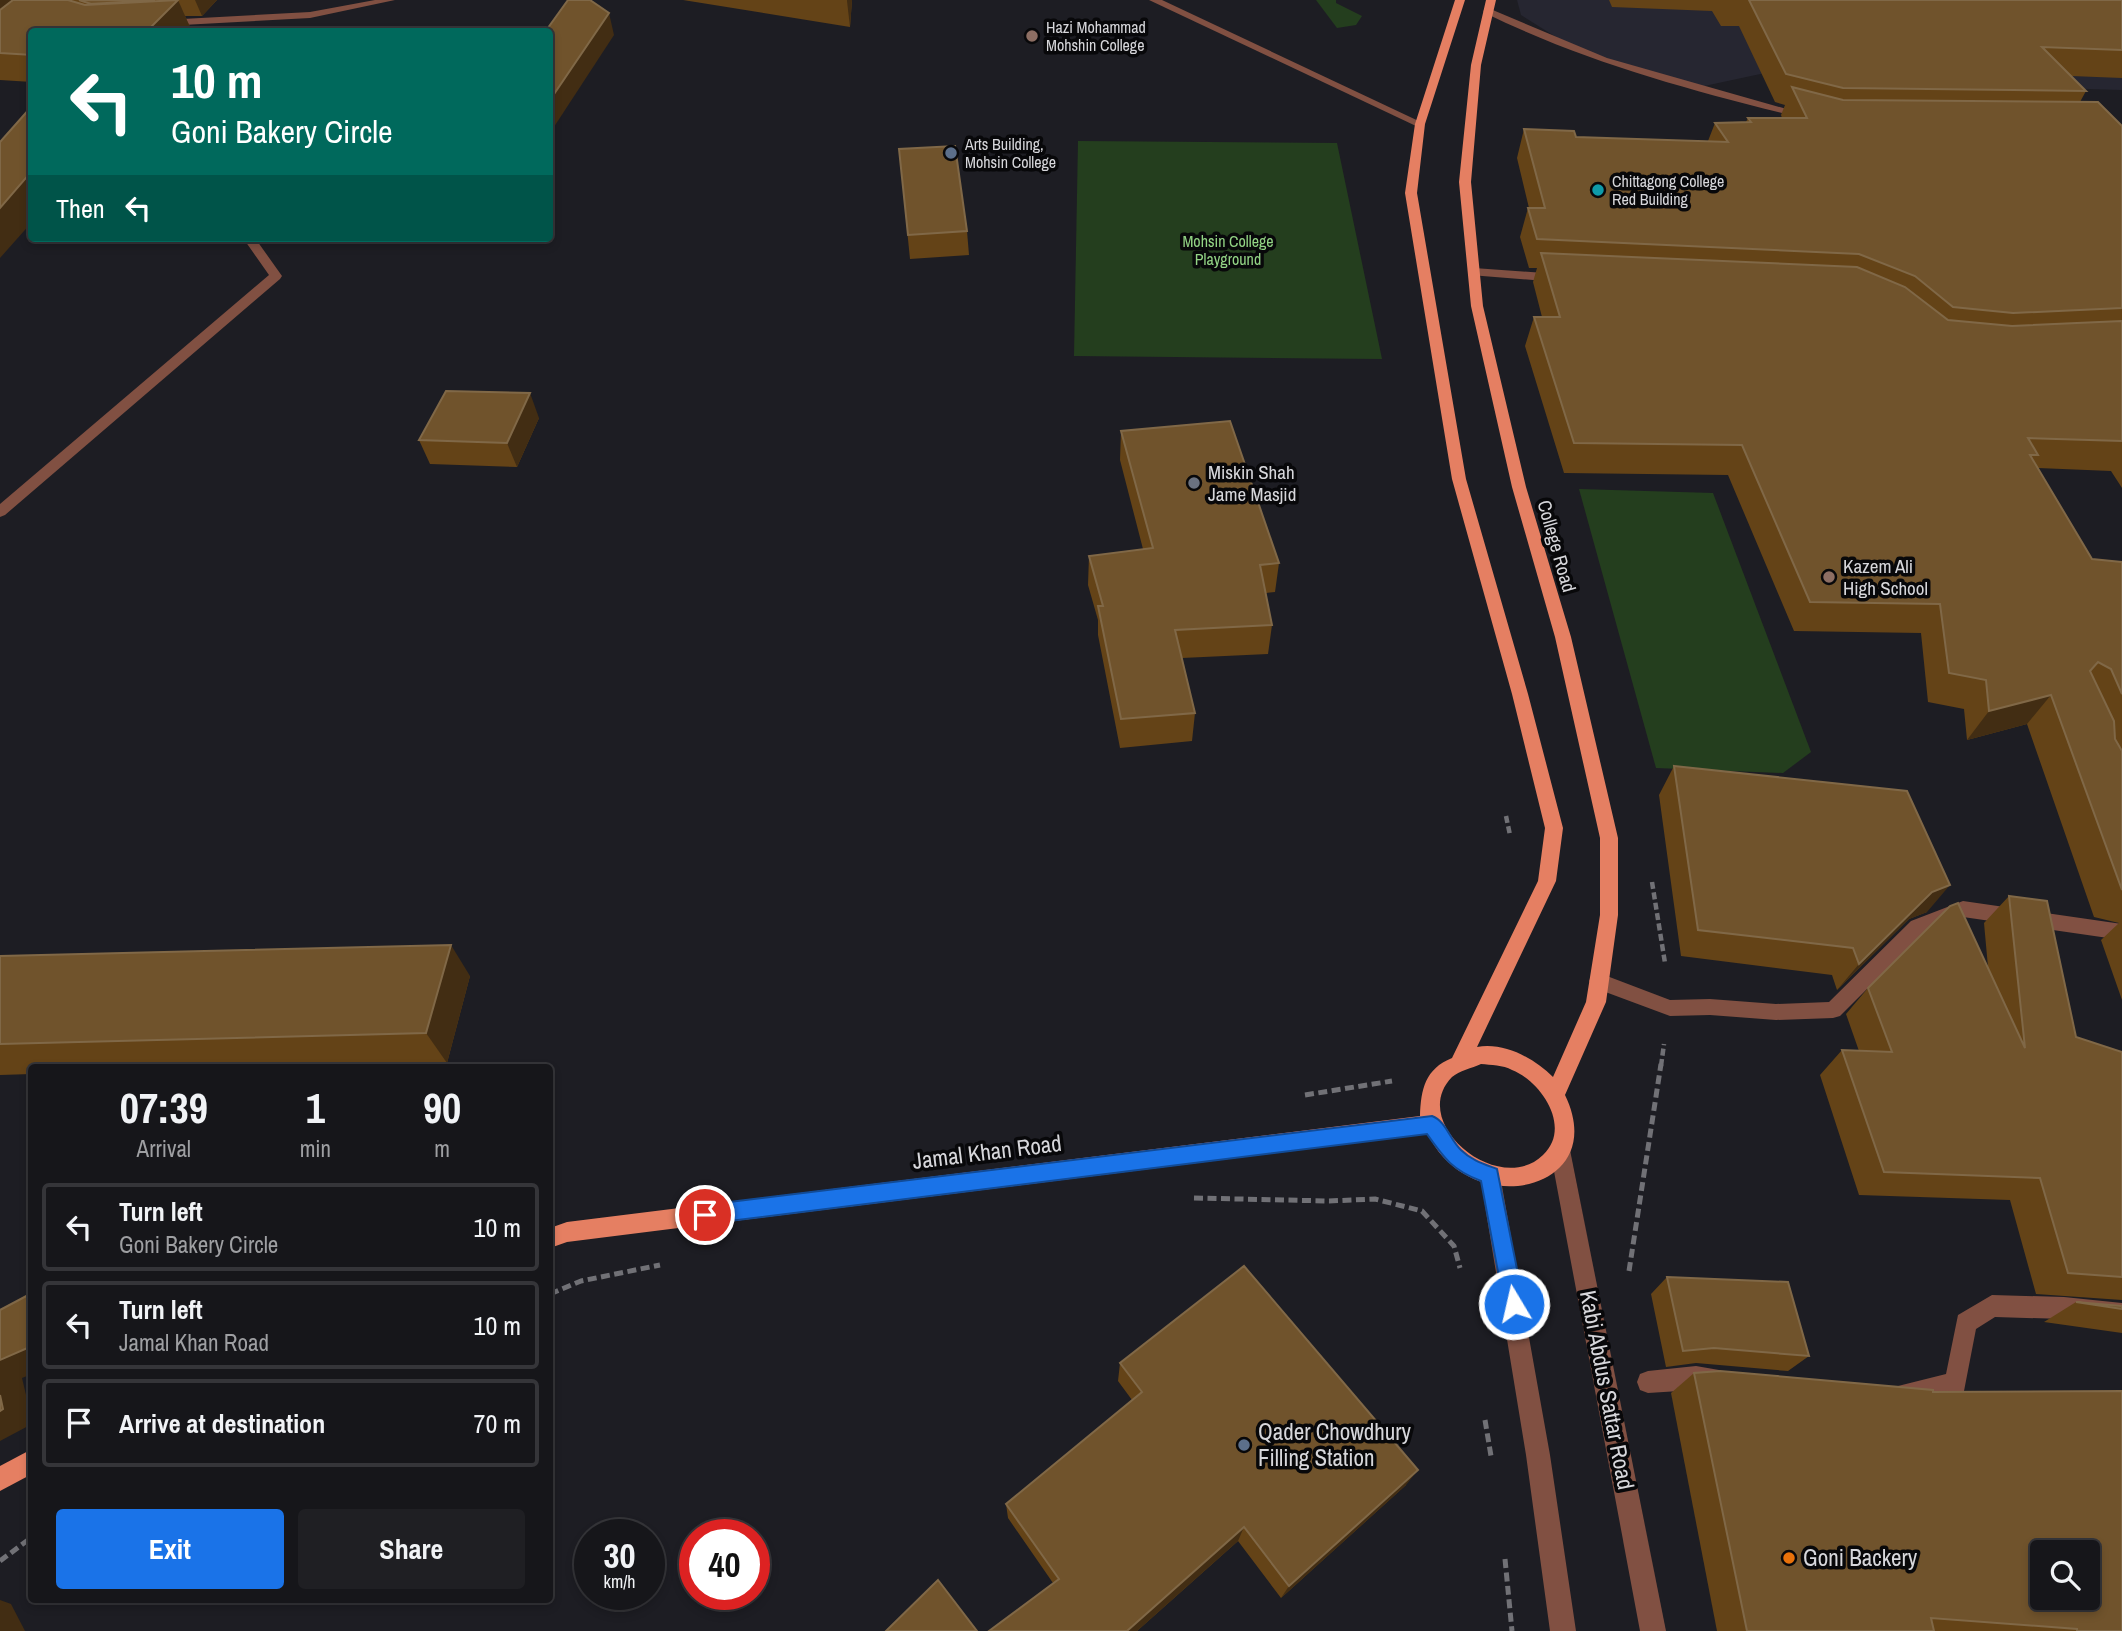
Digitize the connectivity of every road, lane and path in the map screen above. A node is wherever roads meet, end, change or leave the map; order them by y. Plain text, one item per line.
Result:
1 (390, 0) edge
2 (1154, 0) edge
3 (1460, 0) edge
4 (1490, 5) edge
5 (152, 24) edge
6 (1819, 119) edge
7 (1420, 124) junction
8 (252, 242) edge
9 (1474, 272) junction
10 (1575, 279) edge
11 (0, 512) edge
12 (1505, 811) dead end
13 (1510, 839) dead end
14 (2122, 932) edge
15 (1599, 981) junction
16 (1461, 1059) junction
17 (1403, 1077) dead end
18 (1555, 1094) junction
19 (1301, 1096) dead end
20 (1432, 1124) junction
21 (1560, 1150) junction
22 (1490, 1175) junction
23 (1190, 1198) dead end
24 (553, 1237) edge
25 (668, 1264) dead end
26 (1462, 1273) dead end
27 (553, 1293) edge
28 (2122, 1314) edge
29 (1737, 1380) edge
30 (1648, 1382) dead end
31 (1879, 1392) edge
32 (1486, 1412) dead end
33 (28, 1463) edge
34 (1492, 1465) dead end
35 (0, 1479) edge
36 (28, 1540) edge
37 (1504, 1556) dead end
38 (0, 1561) edge
39 (1512, 1631) edge
40 (1563, 1631) edge
41 (1653, 1631) edge

1 - 5 street
2 - 7 street
3 - 7 main road
4 - 6 street
4 - 9 main road, College Road
7 - 16 main road
8 - 11 street
9 - 10 street
9 - 15 main road, College Road
12 - 13 path
14 - 15 street
15 - 18 main road, College Road
16 - 18 main road
16 - 20 main road
17 - 19 path
18 - 21 main road
20 - 22 main road
20 - 24 main road, Jamal Khan Road
21 - 22 main road
21 - 41 street, Kabi Abdus Sattar Road
22 - 40 street
23 - 26 path
25 - 27 path
28 - 31 street
29 - 30 street
32 - 34 path
33 - 35 main road
36 - 38 path
37 - 39 path

